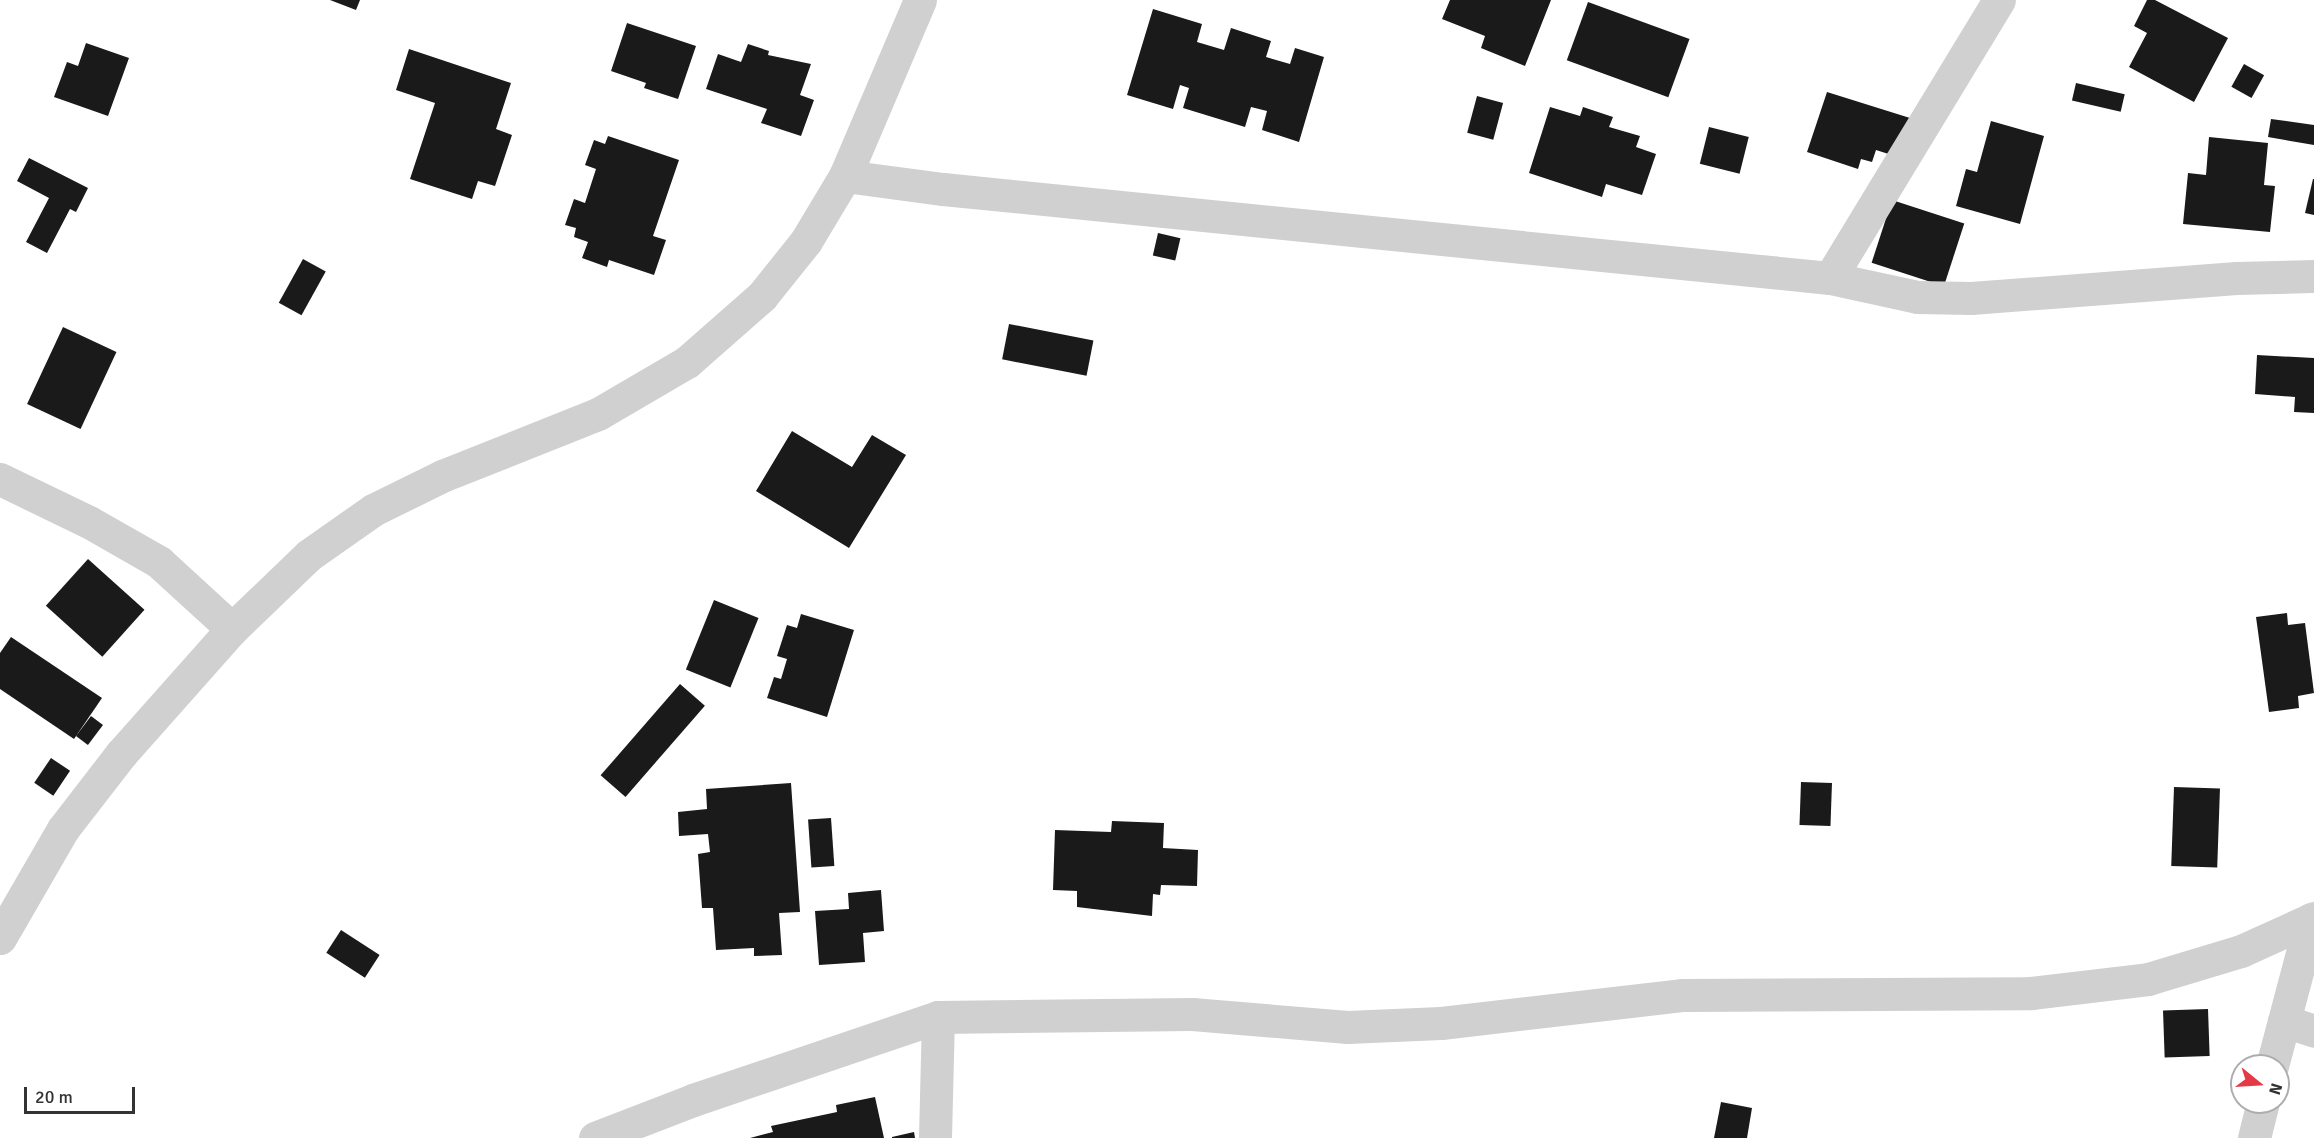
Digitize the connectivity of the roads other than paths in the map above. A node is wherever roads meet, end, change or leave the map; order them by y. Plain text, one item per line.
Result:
1 (920, 0) edge
2 (1999, 0) edge
3 (845, 176) junction
4 (2314, 276) edge
5 (1830, 278) junction
6 (0, 479) edge
7 (232, 629) junction
8 (2312, 918) edge
9 (0, 938) edge
10 (938, 1017) junction
11 (2299, 1026) edge
12 (2280, 1054) edge
13 (2260, 1114) edge
14 (595, 1138) edge
15 (935, 1138) edge
16 (2254, 1138) edge

1 - 3 street
2 - 5 street
3 - 5 street
3 - 7 street
4 - 5 street
6 - 7 street
7 - 9 street
8 - 10 street
8 - 11 street
10 - 14 street
10 - 15 street
11 - 12 street
13 - 16 street

